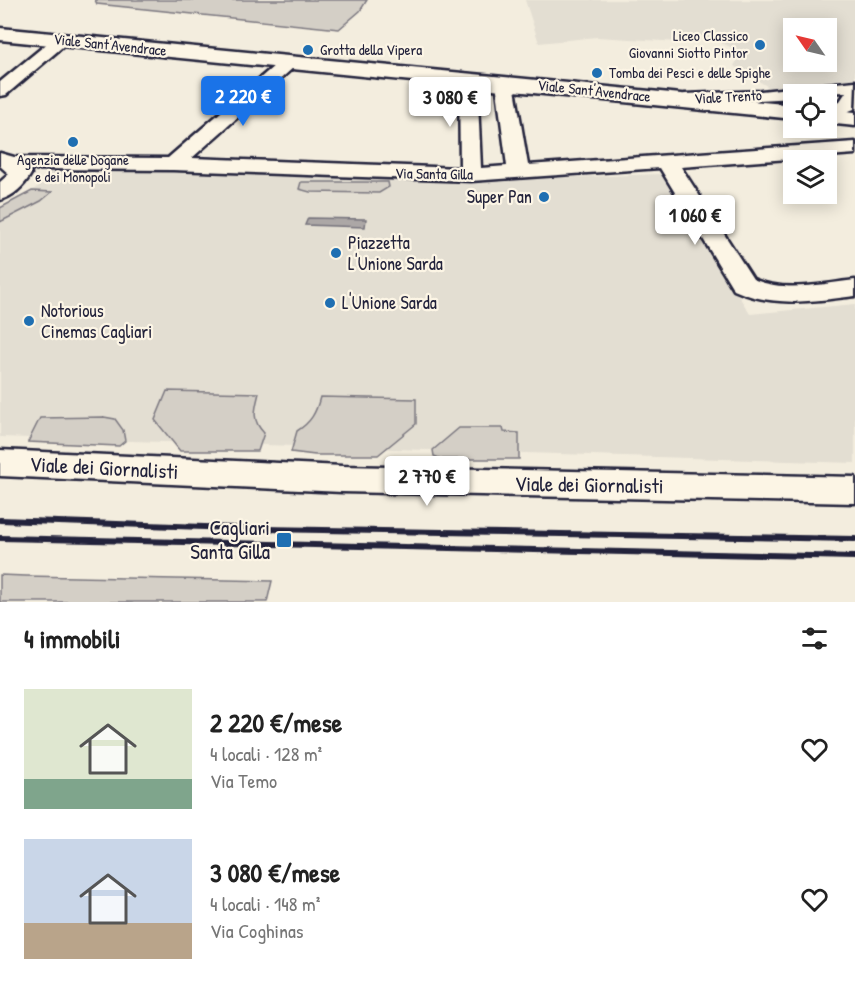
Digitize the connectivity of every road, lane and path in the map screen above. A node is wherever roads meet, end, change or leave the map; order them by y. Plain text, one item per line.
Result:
1 (0, 34) edge
2 (61, 40) junction
3 (288, 63) junction
4 (468, 79) junction
5 (505, 83) junction
6 (855, 86) edge
7 (0, 91) edge
8 (855, 92) edge
9 (837, 98) edge
10 (678, 100) junction
11 (783, 104) edge
12 (837, 105) edge
13 (783, 111) edge
14 (855, 148) edge
15 (6, 161) edge
16 (668, 163) junction
17 (173, 164) junction
18 (519, 172) junction
19 (471, 175) junction
20 (0, 193) edge
21 (855, 288) edge
22 (0, 463) edge
23 (855, 490) edge

1 - 2 main road, Viale Sant'Avendrace
2 - 3 main road, Viale Sant'Avendrace
2 - 7 street
3 - 4 main road, Viale Sant'Avendrace
3 - 17 street
4 - 5 main road, Viale Sant'Avendrace
4 - 19 street
5 - 10 main road, Viale Sant'Avendrace
5 - 18 street
6 - 9 street, Viale Trento
8 - 12 street
10 - 11 street, Viale Trento
10 - 13 main road, Viale Sant'Avendrace
14 - 16 street, Via Santa Gilla
15 - 17 street, Via Santa Gilla
15 - 20 street, Via Santa Gilla
16 - 18 street, Via Santa Gilla
16 - 21 street
17 - 19 street, Via Santa Gilla
18 - 19 street, Via Santa Gilla
22 - 23 street, Viale dei Giornalisti

